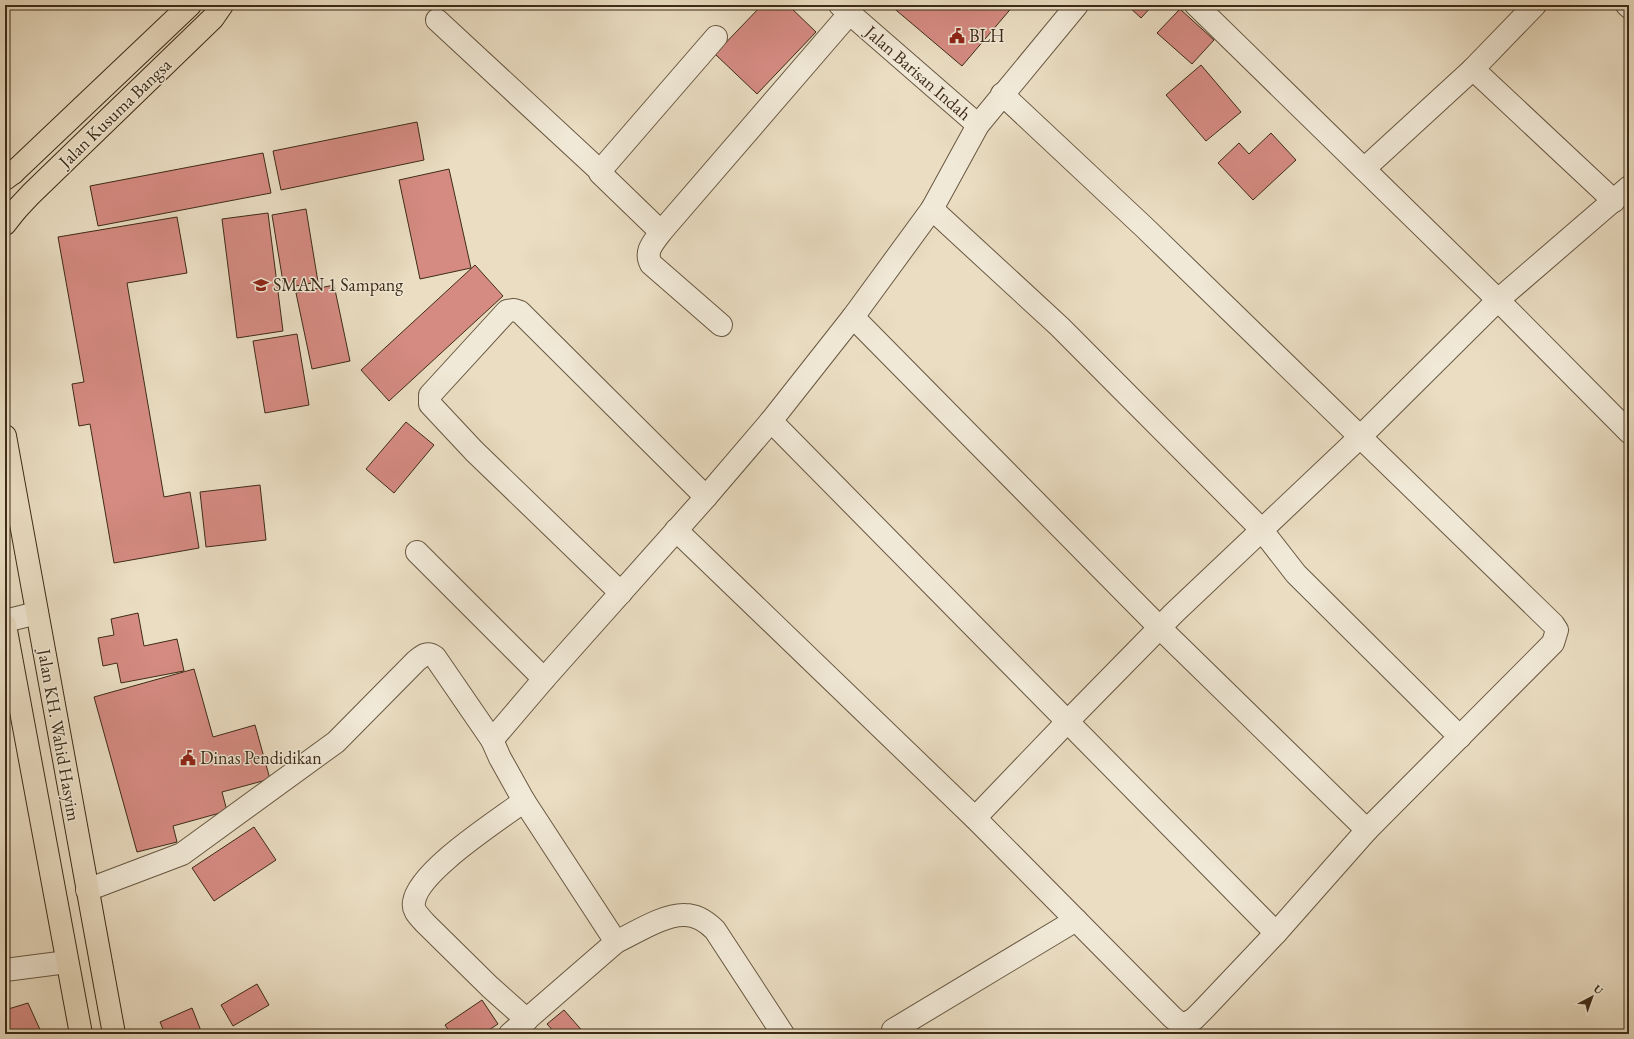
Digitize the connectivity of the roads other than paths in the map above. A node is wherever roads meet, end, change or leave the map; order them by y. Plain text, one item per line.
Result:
1 (190, 5) edge
2 (222, 5) edge
3 (1077, 5) edge
4 (1196, 5) edge
5 (1534, 5) edge
6 (845, 10) edge
7 (437, 20) dead end
8 (716, 37) dead end
9 (1473, 69) junction
10 (1002, 94) junction
11 (978, 125) junction
12 (1364, 169) junction
13 (600, 171) junction
14 (8, 176) edge
15 (1624, 194) edge
16 (932, 209) junction
17 (9, 217) edge
18 (661, 232) junction
19 (1498, 300) junction
20 (853, 317) junction
21 (721, 325) dead end
22 (771, 421) junction
23 (1629, 432) edge
24 (5, 436) edge
25 (1360, 437) junction
26 (706, 497) junction
27 (1261, 529) junction
28 (676, 530) junction
29 (417, 552) dead end
30 (621, 593) junction
31 (38, 613) junction
32 (5, 621) edge
33 (5, 625) edge
34 (1160, 628) junction
35 (544, 679) junction
36 (1068, 721) junction
37 (1460, 737) junction
38 (492, 740) junction
39 (524, 801) junction
40 (975, 818) junction
41 (1367, 830) junction
42 (87, 890) junction
43 (1076, 920) junction
44 (1276, 933) junction
45 (616, 942) junction
46 (67, 962) junction
47 (5, 970) edge
48 (527, 1020) junction
49 (893, 1030) dead end
50 (81, 1034) edge
51 (114, 1034) edge
52 (510, 1034) edge
53 (783, 1034) edge

1 - 14 main road, Jalan Kusuma Bangsa
2 - 17 main road, Jalan Kusuma Bangsa
3 - 10 street
4 - 12 street
5 - 9 street
6 - 11 street, Jalan Barisan Indah
6 - 18 street
7 - 13 street
8 - 13 street
9 - 12 street
9 - 15 street
10 - 11 street
10 - 25 street
11 - 16 street
12 - 19 street
13 - 18 street
15 - 19 street
16 - 20 street
16 - 27 street
18 - 21 street
19 - 23 street
19 - 25 street
20 - 22 street
20 - 34 street
22 - 26 street
22 - 36 street
24 - 31 main road, Jalan KH. Wahid Hasyim
25 - 27 street
25 - 37 street
26 - 28 street
26 - 30 street
27 - 34 street
27 - 37 street
28 - 30 street
28 - 40 street
29 - 35 street
30 - 35 street
31 - 32 street
31 - 42 main road, Jalan KH. Wahid Hasyim
33 - 46 main road, Jalan KH. Wahid Hasyim
34 - 36 street
34 - 41 street
35 - 38 street
36 - 40 street
36 - 44 street
37 - 41 street
38 - 39 street
38 - 42 street
39 - 45 street
39 - 48 street
40 - 43 street
41 - 44 street
42 - 51 main road, Jalan KH. Wahid Hasyim
43 - 44 street
43 - 49 street
45 - 48 street
45 - 53 street
46 - 47 street
46 - 50 main road, Jalan KH. Wahid Hasyim
48 - 52 street

